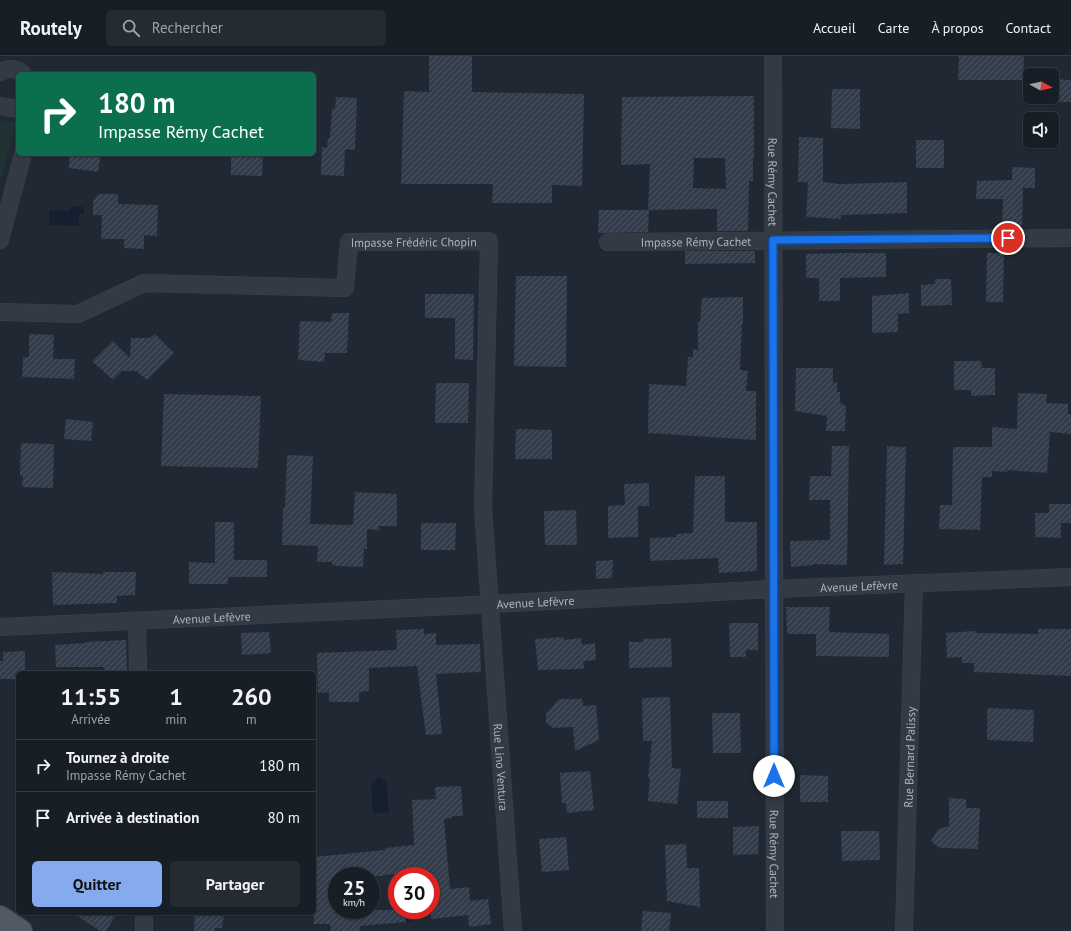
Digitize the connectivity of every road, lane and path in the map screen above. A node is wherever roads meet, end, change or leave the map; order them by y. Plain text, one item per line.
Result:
1 (773, 56) edge
2 (0, 72) edge
3 (19, 72) edge
4 (0, 106) edge
5 (16, 109) edge
6 (22, 156) edge
7 (1071, 238) edge
8 (0, 240) edge
9 (773, 240) junction
10 (608, 242) dead end
11 (0, 312) edge
12 (1071, 577) edge
13 (914, 583) junction
14 (774, 589) junction
15 (490, 604) junction
16 (137, 620) junction
17 (0, 627) edge
18 (138, 671) edge
19 (144, 915) edge
20 (0, 917) edge
21 (21, 931) edge
22 (144, 931) edge
23 (513, 931) edge
24 (775, 931) edge
25 (904, 931) edge

1 - 9 street, Rue Rémy Cachet
2 - 3 street
4 - 5 street
6 - 8 street
7 - 9 street, Impasse Rémy Cachet
9 - 10 street, Impasse Rémy Cachet
9 - 14 street, Rue Rémy Cachet
11 - 15 street, Impasse Frédéric Chopin
12 - 13 street, Avenue Lefèvre
13 - 14 street, Avenue Lefèvre
13 - 25 street, Rue Bernard Palissy
14 - 15 street, Avenue Lefèvre
14 - 24 street, Rue Rémy Cachet
15 - 16 street, Avenue Lefèvre
15 - 23 street, Rue Lino Ventura
16 - 17 street, Avenue Lefèvre
16 - 18 street
19 - 22 street
20 - 21 main road

